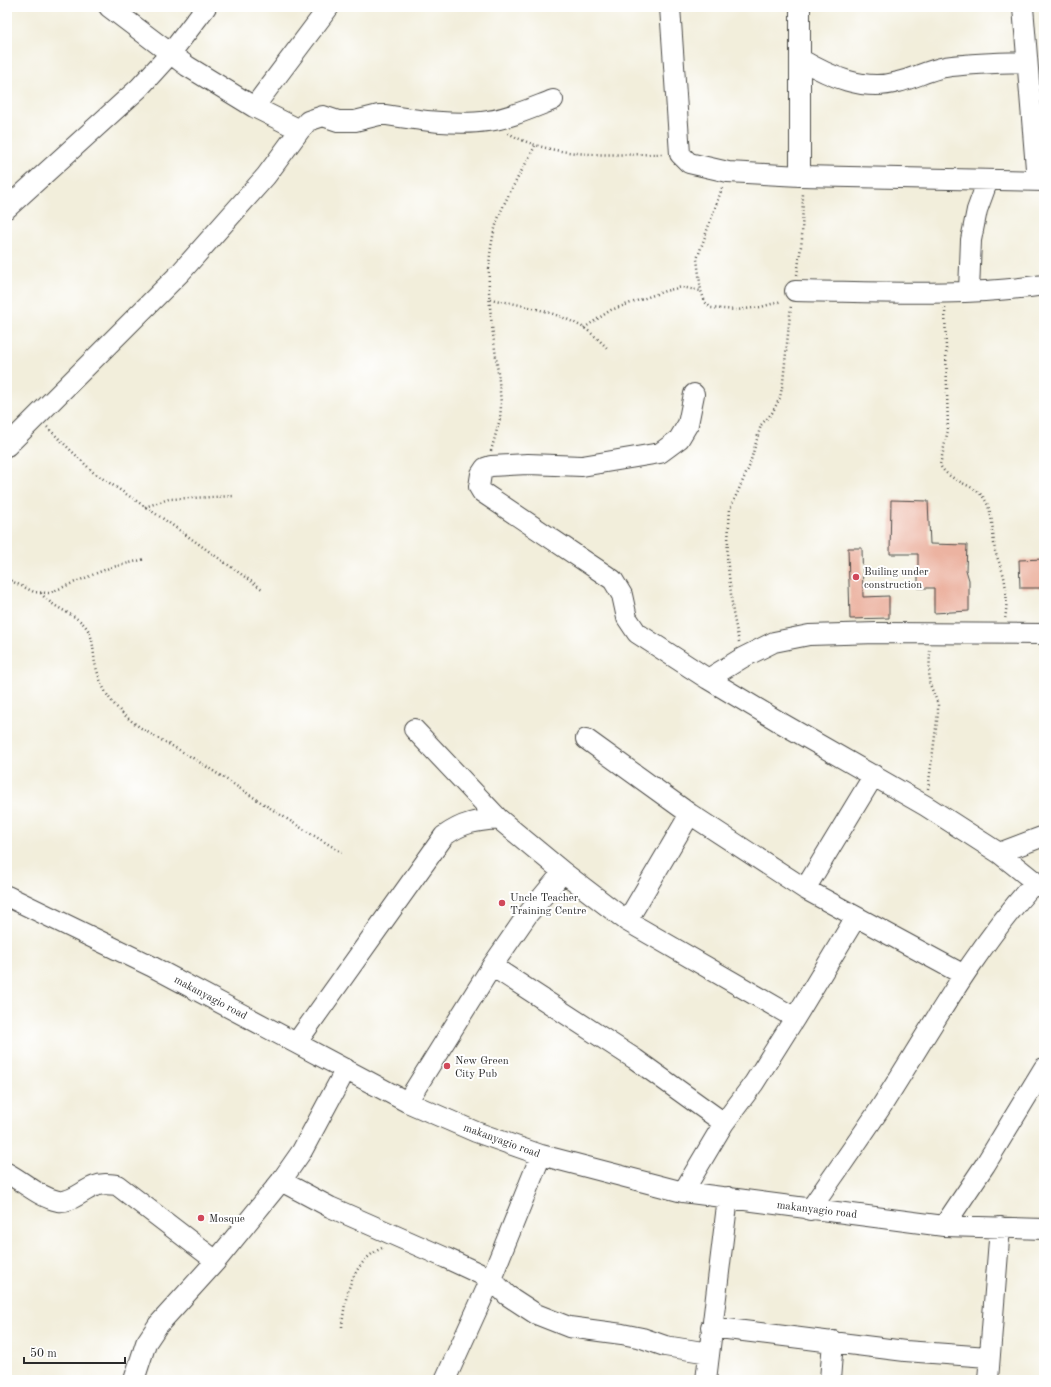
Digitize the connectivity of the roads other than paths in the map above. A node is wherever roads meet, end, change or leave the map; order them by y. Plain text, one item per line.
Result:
1 (109, 7) edge
2 (206, 7) edge
3 (329, 7) edge
4 (670, 7) edge
5 (800, 7) edge
6 (1023, 7) edge
7 (170, 54) junction
8 (800, 59) junction
9 (1027, 62) junction
10 (553, 100) dead end
11 (254, 107) junction
12 (300, 130) junction
13 (802, 176) junction
14 (988, 180) junction
15 (1040, 181) edge
16 (7, 208) edge
17 (1044, 285) edge
18 (969, 291) junction
19 (794, 294) road end
20 (694, 394) dead end
21 (7, 446) edge
22 (1044, 634) edge
23 (708, 679) junction
24 (414, 729) dead end
25 (586, 739) dead end
26 (874, 776) junction
27 (690, 814) junction
28 (499, 820) junction
29 (1044, 836) edge
30 (999, 853) junction
31 (563, 872) junction
32 (1039, 885) edge
33 (805, 889) junction
34 (7, 896) edge
35 (856, 917) junction
36 (627, 921) junction
37 (492, 966) junction
38 (964, 975) junction
39 (796, 1018) junction
40 (297, 1042) junction
41 (1044, 1068) edge
42 (346, 1069) junction
43 (407, 1102) junction
44 (724, 1124) junction
45 (541, 1155) junction
46 (7, 1173) edge
47 (282, 1181) junction
48 (683, 1192) junction
49 (728, 1197) junction
50 (810, 1210) junction
51 (944, 1226) junction
52 (1000, 1227) junction
53 (1044, 1229) edge
54 (216, 1261) junction
55 (491, 1279) junction
56 (711, 1327) junction
57 (833, 1341) junction
58 (709, 1353) junction
59 (988, 1357) junction
60 (134, 1380) edge
61 (445, 1380) edge
62 (706, 1380) edge
63 (830, 1380) edge
64 (988, 1380) edge

1 - 7 street
2 - 7 street
3 - 11 street
4 - 13 street
5 - 8 street
6 - 9 street
7 - 11 street
7 - 16 street
8 - 9 street
8 - 13 street
9 - 15 street
10 - 12 street
11 - 12 street
12 - 21 street
13 - 14 street
14 - 15 street
14 - 18 street
17 - 18 street
18 - 19 street
20 - 23 street
22 - 23 street
23 - 26 street
24 - 28 street
25 - 27 street
26 - 30 street
26 - 33 street
27 - 33 street
27 - 36 street
28 - 31 street
28 - 40 street
29 - 30 street
30 - 32 street
31 - 36 street
31 - 37 street
32 - 38 street
33 - 35 street
34 - 40 street, makanyagio road
35 - 38 street
35 - 39 street
36 - 39 street
37 - 43 street
37 - 44 street
38 - 50 street
39 - 44 street
40 - 42 street, makanyagio road
41 - 51 street
42 - 43 street, makanyagio road
42 - 47 street
43 - 45 street, makanyagio road
44 - 48 street
45 - 48 street, makanyagio road
45 - 55 street
46 - 54 street
47 - 54 street
47 - 55 street
48 - 49 street, makanyagio road
49 - 50 street, makanyagio road
49 - 56 street
50 - 51 street, makanyagio road
51 - 52 street, makanyagio road
52 - 53 street, makanyagio road
52 - 59 street
54 - 60 street
55 - 58 street
55 - 61 street
56 - 57 street
56 - 58 street
57 - 59 street
57 - 63 street
58 - 62 street
59 - 64 street

